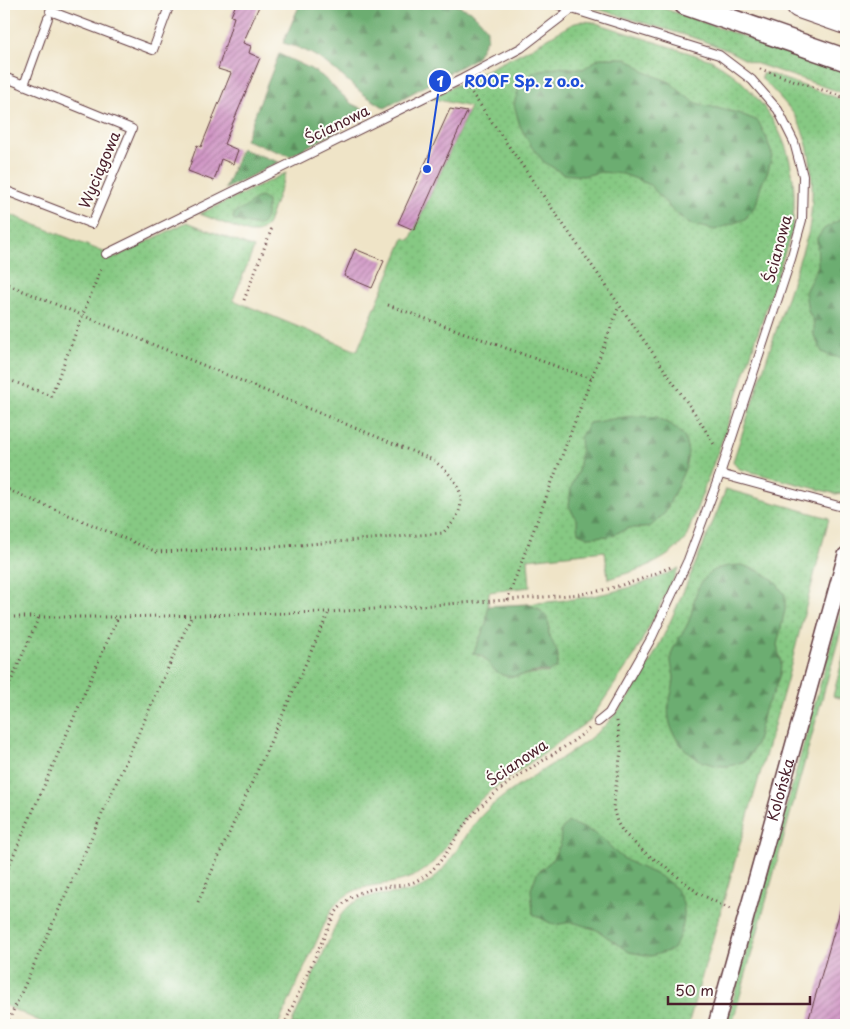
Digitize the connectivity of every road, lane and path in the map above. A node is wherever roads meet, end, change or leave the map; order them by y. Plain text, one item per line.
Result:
1 (53, 4) edge
2 (170, 4) edge
3 (556, 4) edge
4 (685, 4) edge
5 (800, 4) edge
6 (573, 8) junction
7 (48, 18) dead end
8 (846, 20) edge
9 (846, 60) edge
10 (755, 67) dead end
11 (4, 77) edge
12 (462, 79) junction
13 (24, 85) junction
14 (846, 98) edge
15 (4, 190) edge
16 (272, 228) dead end
17 (106, 254) joint
18 (4, 283) edge
19 (244, 300) dead end
20 (388, 305) dead end
21 (620, 306) junction
22 (83, 315) junction
23 (4, 378) edge
24 (591, 379) junction
25 (720, 474) junction
26 (4, 488) edge
27 (846, 508) edge
28 (846, 555) edge
29 (688, 560) junction
30 (507, 600) junction
31 (329, 612) junction
32 (192, 615) junction
33 (4, 617) edge
34 (39, 617) junction
35 (118, 617) junction
36 (4, 696) edge
37 (616, 713) dead end
38 (598, 722) joint
39 (4, 877) edge
40 (198, 902) dead end
41 (745, 919) junction
42 (4, 1018) edge
43 (8, 1020) junction
44 (20, 1025) edge
45 (284, 1025) edge
46 (716, 1025) edge

1 - 2 lane
3 - 6 lane, Ścianowa
4 - 9 main road
5 - 8 highway
6 - 12 lane, Ścianowa
6 - 25 lane, Ścianowa
7 - 13 lane
10 - 14 path
11 - 13 lane
12 - 17 lane, Ścianowa
12 - 21 path
13 - 15 lane, Wyciągowa
16 - 19 path
17 - 22 path
18 - 22 path
20 - 24 path
21 - 24 path
21 - 25 path
22 - 23 path
22 - 26 path
24 - 30 path
25 - 27 lane
25 - 29 lane, Ścianowa
28 - 41 street, Kolońska
29 - 30 path
29 - 38 lane, Ścianowa
30 - 31 path
31 - 32 path
31 - 40 path
32 - 35 path
32 - 43 path
33 - 34 path
34 - 35 path
34 - 36 path
35 - 39 path
37 - 41 path
38 - 45 path, Ścianowa
41 - 46 street, Kolońska
42 - 43 path
43 - 44 path

